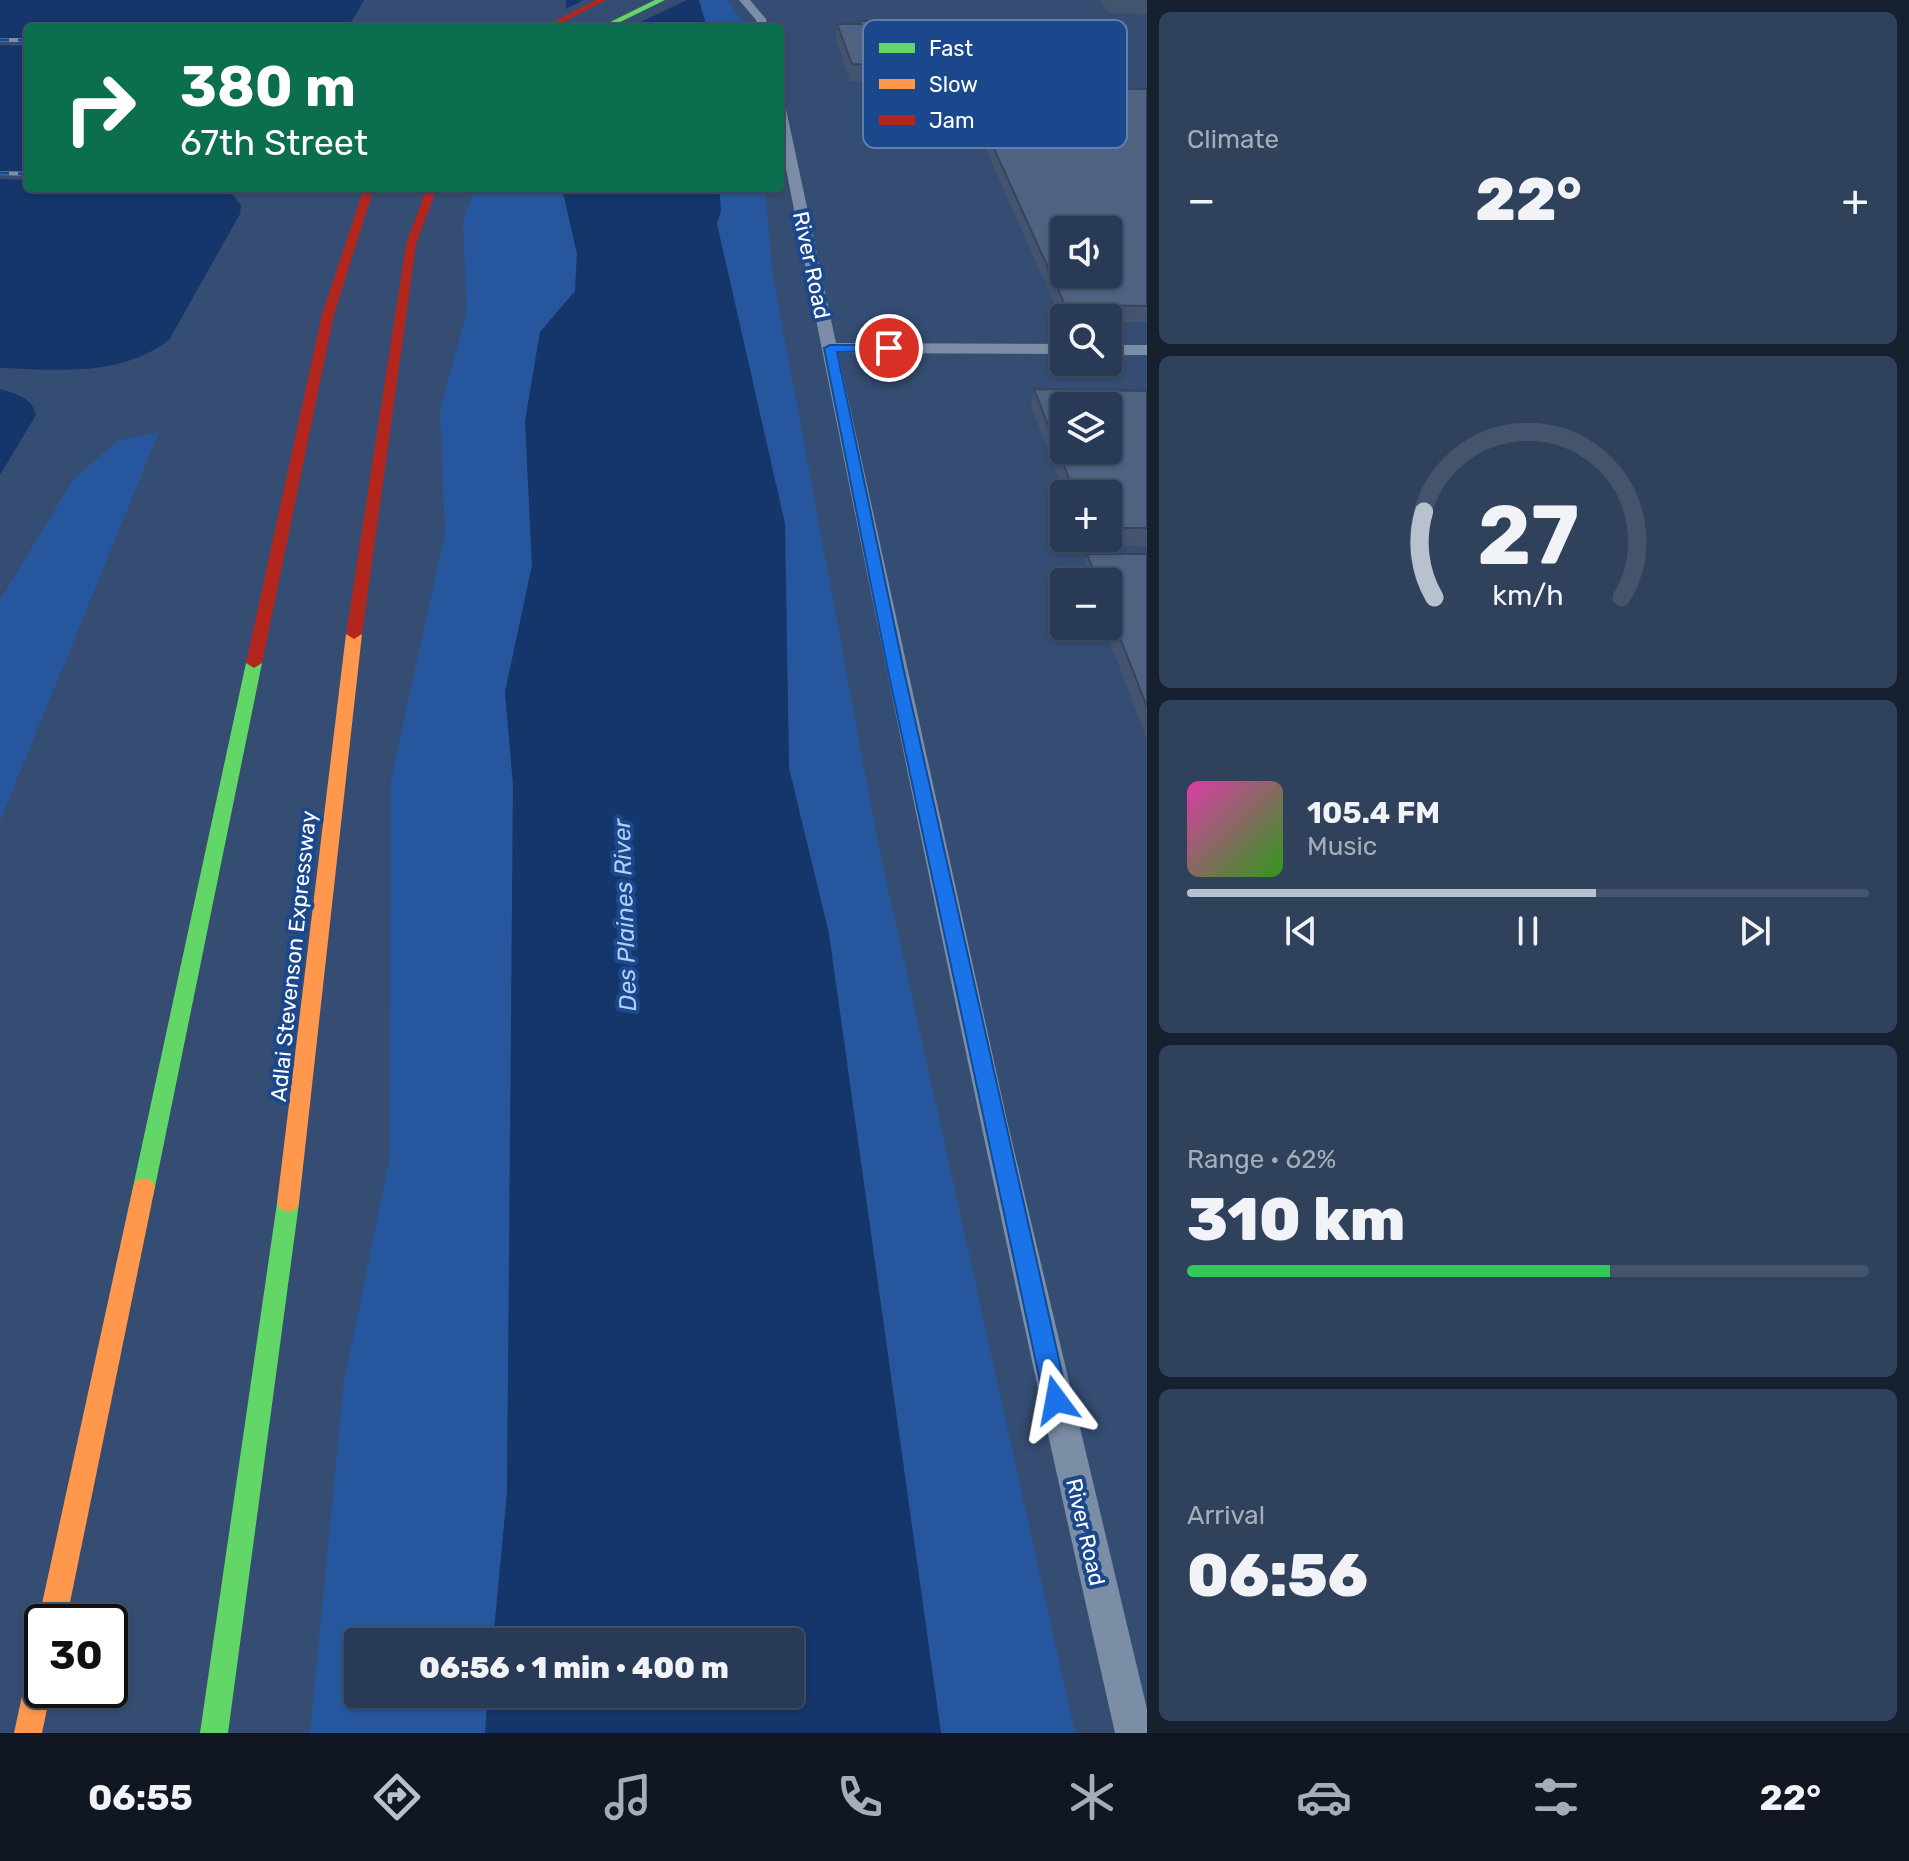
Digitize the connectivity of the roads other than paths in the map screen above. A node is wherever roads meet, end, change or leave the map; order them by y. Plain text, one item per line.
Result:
1 (602, 0) edge
2 (661, 0) edge
3 (744, 0) edge
4 (553, 24) edge
5 (610, 24) edge
6 (762, 24) edge
7 (784, 128) edge
8 (368, 192) edge
9 (430, 192) edge
10 (830, 348) junction
11 (1050, 349) edge
12 (1122, 350) edge
13 (1147, 350) edge
14 (56, 1604) edge
15 (33, 1708) edge
16 (28, 1733) edge
17 (214, 1733) edge
18 (1134, 1733) edge

1 - 4 highway
2 - 5 highway
3 - 6 street
7 - 10 street, River Road
8 - 14 highway
9 - 17 highway, Adlai Stevenson Expressway
10 - 11 street
10 - 18 street, River Road
12 - 13 street
15 - 16 highway

